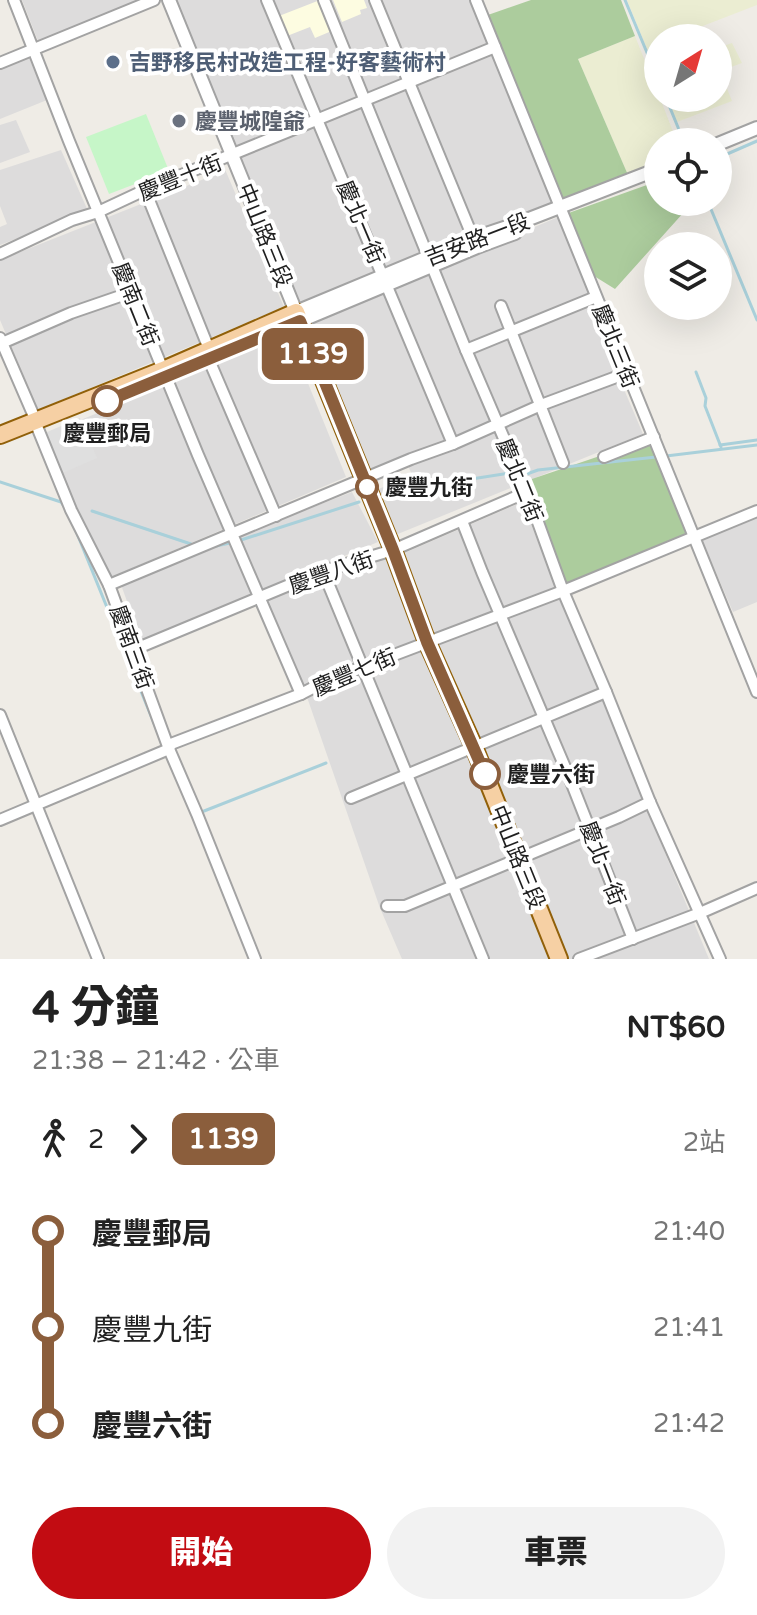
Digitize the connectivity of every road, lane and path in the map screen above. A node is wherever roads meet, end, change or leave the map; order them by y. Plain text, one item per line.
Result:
1 (14, 0) edge
2 (113, 0) edge
3 (154, 0) edge
4 (169, 0) edge
5 (267, 0) edge
6 (324, 0) edge
7 (375, 0) edge
8 (476, 0) edge
9 (118, 14) junction
10 (495, 47) junction
11 (34, 50) junction
12 (0, 63) edge
13 (409, 81) junction
14 (365, 100) junction
15 (318, 121) junction
16 (757, 128) edge
17 (757, 136) edge
18 (732, 138) edge
19 (732, 146) edge
20 (232, 156) junction
21 (644, 175) edge
22 (644, 181) edge
23 (145, 190) junction
24 (562, 211) junction
25 (98, 212) junction
26 (474, 239) junction
27 (0, 254) edge
28 (430, 261) junction
29 (385, 280) junction
30 (132, 292) junction
31 (596, 297) junction
32 (501, 306) dead end
33 (298, 317) junction
34 (510, 330) junction
35 (1, 341) edge
36 (466, 350) junction
37 (209, 354) junction
38 (627, 373) junction
39 (164, 374) junction
40 (541, 405) junction
41 (37, 425) junction
42 (498, 425) junction
43 (0, 435) edge
44 (654, 437) junction
45 (453, 444) junction
46 (0, 445) edge
47 (604, 457) dead end
48 (563, 463) dead end
49 (363, 479) junction
50 (527, 492) junction
51 (757, 511) edge
52 (276, 516) junction
53 (462, 521) junction
54 (231, 534) junction
55 (695, 537) junction
56 (393, 550) junction
57 (323, 571) junction
58 (109, 585) junction
59 (563, 591) junction
60 (260, 598) junction
61 (501, 615) junction
62 (427, 642) junction
63 (133, 650) junction
64 (362, 667) junction
65 (606, 692) junction
66 (757, 692) edge
67 (301, 694) junction
68 (0, 715) edge
69 (544, 719) junction
70 (474, 747) junction
71 (169, 749) junction
72 (407, 776) junction
73 (351, 798) dead end
74 (650, 802) junction
75 (36, 804) junction
76 (0, 820) edge
77 (590, 829) junction
78 (519, 857) junction
79 (453, 887) junction
80 (757, 888) edge
81 (387, 906) dead end
82 (700, 913) junction
83 (633, 939) junction
84 (98, 959) edge
85 (255, 959) edge
86 (483, 959) edge
87 (559, 959) edge
88 (579, 959) edge
89 (720, 959) edge

1 - 11 street, 慶南二街
2 - 9 street
3 - 9 street
4 - 20 street, 中山路三段
5 - 15 street, 慶北一街
6 - 14 street, 慶北二街
7 - 13 street
8 - 10 street, 慶北三街
9 - 11 street
10 - 13 street, 慶豐十街
10 - 24 street, 慶北三街
11 - 12 street
11 - 25 street, 慶南二街
13 - 14 street, 慶豐十街
13 - 26 street
14 - 15 street, 慶豐十街
14 - 28 street, 慶北二街
15 - 20 street, 慶豐十街
15 - 29 street, 慶北一街
16 - 18 street
17 - 19 street
20 - 23 street, 慶豐十街
20 - 33 street, 中山路三段
21 - 24 street, 吉安路一段
22 - 24 street, 吉安路一段
23 - 25 street, 慶豐十街
23 - 37 street
24 - 26 street, 吉安路一段
24 - 31 street, 慶北三街
25 - 27 street, 慶豐十街
25 - 30 street, 慶南二街
26 - 28 street, 吉安路一段
28 - 29 street, 吉安路一段
28 - 36 street, 慶北二街
29 - 33 street, 吉安路一段
29 - 45 street, 慶北一街
30 - 35 street
30 - 39 street, 慶南二街
31 - 34 street
31 - 38 street, 慶北三街
32 - 34 street
33 - 37 main road
33 - 49 main road, 中山路三段
34 - 36 street
34 - 40 street
35 - 41 street, 慶南三街
36 - 42 street, 慶北二街
37 - 39 main road
37 - 52 street
38 - 40 street
38 - 44 street, 慶北三街
39 - 41 main road
39 - 54 street, 慶南二街
40 - 42 street
40 - 48 street
41 - 43 main road
41 - 46 main road
41 - 58 street, 慶南三街
42 - 45 street
42 - 50 street, 慶北二街
44 - 47 street
44 - 55 street, 慶北三街
45 - 49 street
49 - 52 street
49 - 56 main road, 中山路三段
50 - 53 street, 慶豐八街
50 - 59 street, 慶北二街
51 - 55 street, 慶豐七街
52 - 54 street
53 - 56 street, 慶豐八街
53 - 61 street, 慶北一街
54 - 58 street
54 - 60 street, 慶南二街
55 - 59 street, 慶豐七街
55 - 66 street, 慶北三街
56 - 57 street, 慶豐八街
56 - 62 main road, 中山路三段
57 - 60 street, 慶豐八街
57 - 64 street
58 - 63 street, 慶南三街
59 - 61 street, 慶豐七街
59 - 65 street, 慶北二街
60 - 63 street, 慶豐八街
60 - 67 street, 慶南二街
61 - 62 street, 慶豐七街
61 - 69 street, 慶北一街
62 - 64 street, 慶豐七街
62 - 70 main road, 中山路三段
63 - 71 street, 慶南三街
64 - 67 street, 慶豐七街
64 - 72 street
65 - 69 street
65 - 74 street, 慶北二街
67 - 71 street, 慶豐七街
68 - 75 street
69 - 70 street
69 - 77 street, 慶北一街
70 - 72 street
70 - 78 main road, 中山路三段
71 - 75 street, 慶豐七街
71 - 85 street, 慶南三街
72 - 73 street
72 - 79 street
74 - 77 street
74 - 82 street, 慶北二街
75 - 76 street, 慶豐七街
75 - 84 street
77 - 78 street
77 - 83 street, 慶北一街
78 - 79 street
78 - 87 main road, 中山路三段
79 - 81 street
79 - 86 street
80 - 82 street
82 - 83 street
82 - 89 street, 慶北二街
83 - 88 street

